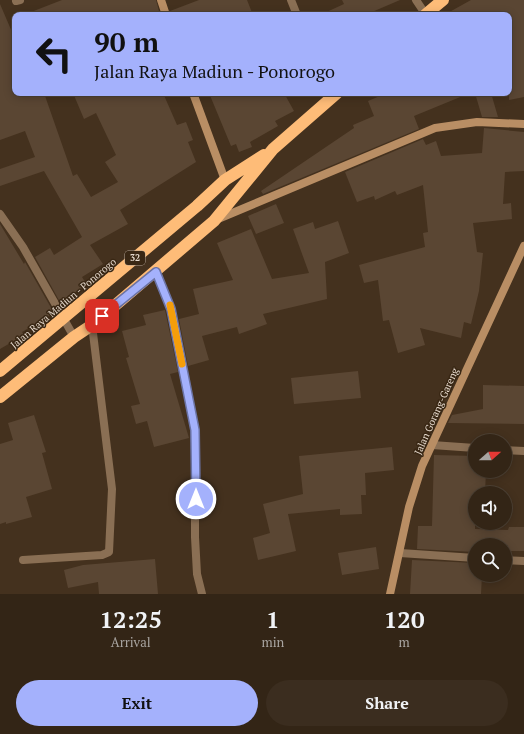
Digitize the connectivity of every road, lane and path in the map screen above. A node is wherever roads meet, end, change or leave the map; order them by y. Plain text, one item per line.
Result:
1 (161, 0) edge
2 (291, 0) edge
3 (416, 0) edge
4 (443, 0) edge
5 (165, 12) edge
6 (296, 12) edge
7 (424, 12) edge
8 (429, 12) edge
9 (194, 96) edge
10 (331, 96) edge
11 (524, 124) edge
12 (273, 149) junction
13 (225, 180) junction
14 (0, 214) edge
15 (214, 221) junction
16 (524, 246) edge
17 (156, 272) junction
18 (62, 317) junction
19 (92, 325) junction
20 (74, 336) junction
21 (0, 371) edge
22 (0, 397) edge
23 (432, 445) junction
24 (468, 448) edge
25 (512, 450) edge
26 (524, 451) edge
27 (400, 553) junction
28 (468, 558) edge
29 (23, 560) dead end
30 (512, 560) edge
31 (524, 561) edge
32 (202, 594) edge
33 (390, 594) edge

1 - 5 street
2 - 6 street
3 - 7 street
4 - 8 highway
9 - 13 street
10 - 12 highway, Jalan Raya Madiun - Ponorogo / 32
11 - 15 street
12 - 13 highway, Jalan Raya Madiun - Ponorogo / 32
12 - 15 highway, Jalan Raya Madiun - Ponorogo / 32
13 - 18 highway, Jalan Raya Madiun - Ponorogo / 32
14 - 18 street
15 - 17 highway, Jalan Raya Madiun - Ponorogo / 32
16 - 23 street, Jalan Gorang-Gareng
17 - 19 highway, Jalan Raya Madiun - Ponorogo / 32
17 - 32 street
18 - 20 street
18 - 21 highway, Jalan Raya Madiun - Ponorogo / 32
19 - 20 highway, Jalan Raya Madiun - Ponorogo / 32
19 - 29 street
20 - 22 highway, Jalan Raya Madiun - Ponorogo / 32
23 - 24 street
23 - 27 street, Jalan Gorang-Gareng
25 - 26 street
27 - 28 street
27 - 33 street, Jalan Gorang-Gareng
30 - 31 street

